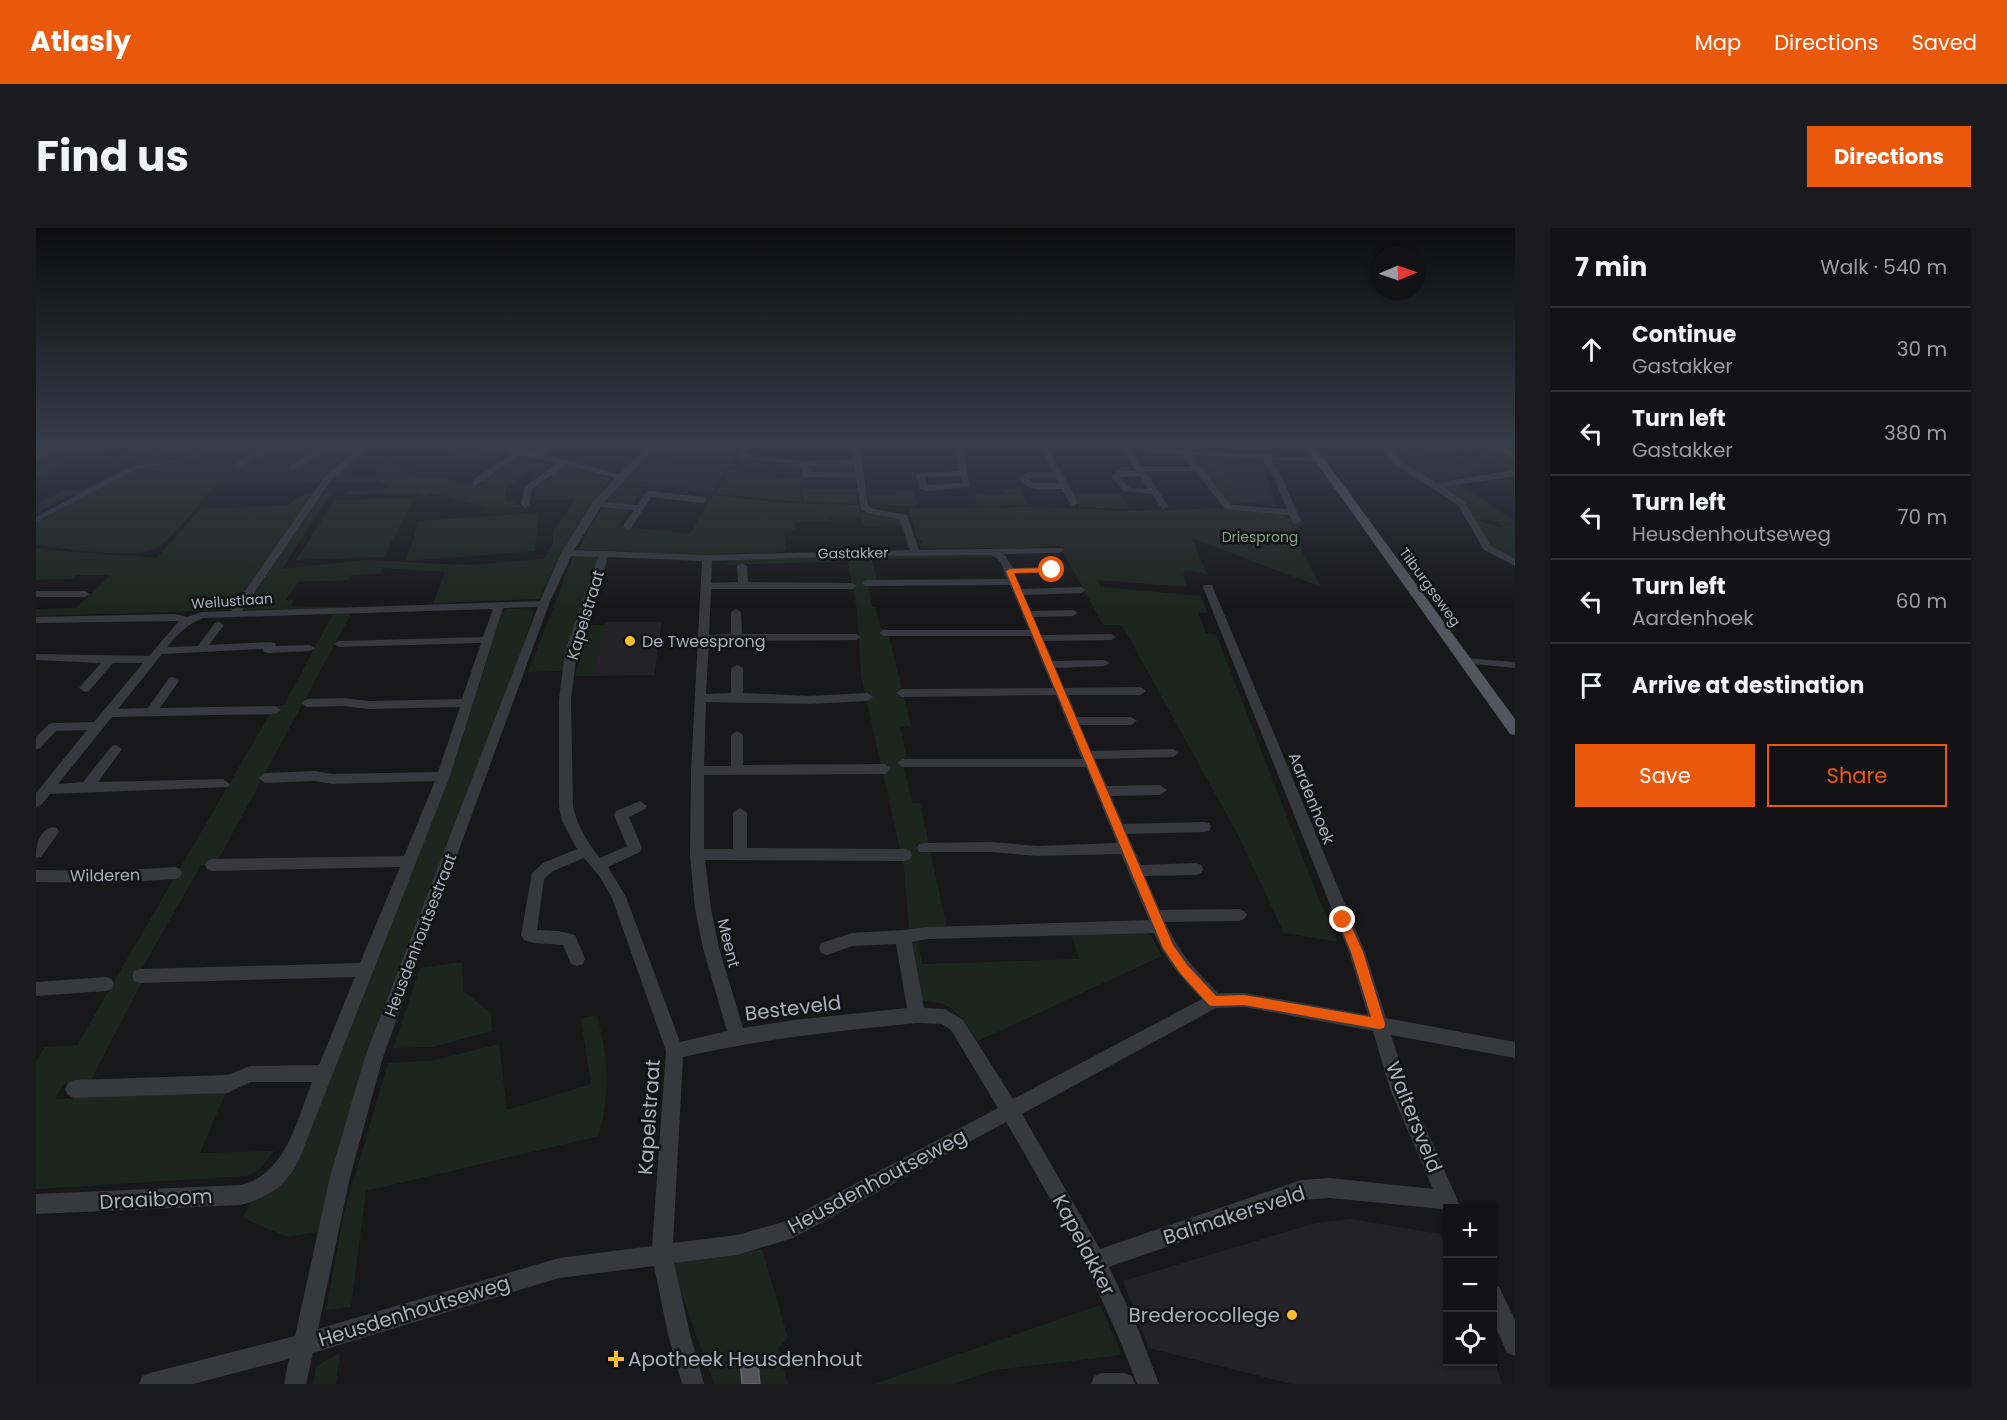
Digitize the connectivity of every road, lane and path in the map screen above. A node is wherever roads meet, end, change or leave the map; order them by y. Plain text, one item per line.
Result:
1 (314, 499) edge
2 (526, 499) edge
3 (600, 499) edge
4 (646, 499) edge
5 (694, 499) edge
6 (863, 499) edge
7 (1072, 499) edge
8 (1159, 499) edge
9 (1222, 499) edge
10 (1285, 499) edge
11 (1349, 499) edge
12 (1455, 499) edge
13 (703, 500) dead end
14 (1074, 503) dead end
15 (596, 504) junction
16 (525, 505) dead end
17 (1165, 507) dead end
18 (640, 508) junction
19 (1290, 512) junction
20 (1296, 521) dead end
21 (628, 526) dead end
22 (1059, 550) dead end
23 (915, 552) junction
24 (566, 553) junction
25 (998, 553) junction
26 (604, 554) junction
27 (707, 558) junction
28 (1515, 563) edge
29 (742, 566) dead end
30 (1052, 570) dead end
31 (866, 581) dead end
32 (1014, 582) junction
33 (743, 585) junction
34 (706, 586) junction
35 (1208, 587) dead end
36 (852, 588) dead end
37 (1081, 590) dead end
38 (36, 594) edge
39 (85, 594) dead end
40 (363, 597) dead end
41 (544, 604) junction
42 (500, 606) junction
43 (359, 610) junction
44 (736, 612) dead end
45 (1073, 612) dead end
46 (234, 614) junction
47 (1029, 614) junction
48 (36, 620) edge
49 (188, 620) junction
50 (219, 625) dead end
51 (883, 631) dead end
52 (1038, 636) junction
53 (737, 637) junction
54 (1111, 637) dead end
55 (704, 638) junction
56 (857, 639) dead end
57 (488, 640) junction
58 (339, 644) dead end
59 (201, 650) junction
60 (308, 651) dead end
61 (266, 652) junction
62 (155, 655) junction
63 (36, 657) edge
64 (110, 660) junction
65 (1466, 661) junction
66 (1104, 663) dead end
67 (1051, 665) junction
68 (1515, 665) edge
69 (737, 668) dead end
70 (173, 681) dead end
71 (85, 688) dead end
72 (901, 690) dead end
73 (1140, 691) dead end
74 (1062, 692) junction
75 (737, 697) junction
76 (701, 698) junction
77 (867, 700) dead end
78 (307, 703) dead end
79 (468, 703) junction
80 (275, 710) dead end
81 (108, 712) junction
82 (151, 712) junction
83 (1075, 721) junction
84 (1131, 721) dead end
85 (36, 726) edge
86 (53, 726) junction
87 (98, 726) junction
88 (1515, 730) edge
89 (737, 735) dead end
90 (36, 745) edge
91 (116, 749) dead end
92 (1173, 753) dead end
93 (1090, 759) junction
94 (902, 760) dead end
95 (737, 770) junction
96 (697, 771) junction
97 (886, 772) dead end
98 (443, 776) junction
99 (265, 777) dead end
100 (223, 784) dead end
101 (87, 787) junction
102 (47, 789) junction
103 (1103, 790) junction
104 (1160, 790) dead end
105 (36, 802) edge
106 (640, 806) dead end
107 (740, 813) dead end
108 (1204, 827) dead end
109 (1119, 829) junction
110 (52, 831) dead end
111 (923, 844) dead end
112 (1127, 848) junction
113 (586, 851) junction
114 (36, 853) edge
115 (740, 854) junction
116 (697, 855) junction
117 (905, 859) dead end
118 (410, 861) junction
119 (212, 865) dead end
120 (598, 865) junction
121 (1196, 869) dead end
122 (1137, 871) junction
123 (175, 873) dead end
124 (36, 876) edge
125 (1239, 915) dead end
126 (1157, 921) junction
127 (903, 937) junction
128 (826, 948) dead end
129 (577, 959) dead end
130 (367, 970) junction
131 (140, 976) dead end
132 (106, 984) dead end
133 (36, 988) edge
134 (1214, 1001) junction
135 (917, 1015) junction
136 (1379, 1024) junction
137 (737, 1037) junction
138 (1515, 1050) edge
139 (675, 1051) junction
140 (324, 1073) junction
141 (74, 1089) dead end
142 (1009, 1111) junction
143 (36, 1204) edge
144 (1449, 1204) edge
145 (662, 1254) junction
146 (1096, 1261) junction
147 (1497, 1305) edge
148 (302, 1345) junction
149 (1515, 1345) edge
150 (150, 1384) edge
151 (295, 1384) edge
152 (693, 1384) edge
153 (1102, 1384) edge
154 (1124, 1384) edge
155 (1148, 1384) edge

1 - 46 street
2 - 16 street
3 - 15 street, Heusdenhoutsestraat
4 - 18 street
5 - 13 street
6 - 23 street
7 - 14 street
8 - 17 street
9 - 19 street
10 - 19 street
11 - 65 main road, Tilburgseweg
12 - 28 street
15 - 18 street
15 - 24 street, Heusdenhoutsestraat
18 - 21 street
19 - 20 street
22 - 25 street, Gastakker
23 - 25 street, Gastakker
23 - 27 street, Gastakker
24 - 26 street
24 - 41 street, Heusdenhoutsestraat
25 - 32 street
26 - 27 street
26 - 113 street, Kapelstraat
27 - 34 street, Meent
29 - 33 street
30 - 32 street, Gastakker
31 - 32 street, Gastakker
32 - 37 street, Gastakker
32 - 47 street
33 - 34 street
33 - 36 street
34 - 55 street, Meent
35 - 136 street, Aardenhoek
38 - 39 street
40 - 43 street
41 - 42 street, Weilustlaan
41 - 148 street, Heusdenhoutsestraat
42 - 43 street, Weilustlaan
42 - 57 street
43 - 46 street, Weilustlaan
44 - 53 street
45 - 47 street
46 - 49 street, Weilustlaan
47 - 52 street
48 - 49 street, Weilustlaan
49 - 62 street
50 - 59 street
51 - 52 street
52 - 54 street
52 - 67 street
53 - 55 street
53 - 56 street
55 - 76 street, Meent
57 - 58 street
57 - 79 street
59 - 61 street
59 - 61 street
59 - 62 street
60 - 61 street
62 - 64 street
62 - 81 street
63 - 64 street
64 - 71 street
65 - 68 street
65 - 88 main road, Tilburgseweg
66 - 67 street
67 - 74 street
69 - 75 street
70 - 82 street
72 - 74 street
73 - 74 street
74 - 83 street
75 - 76 street
75 - 77 street
76 - 96 street, Meent
78 - 79 street
79 - 98 street
80 - 82 street
81 - 82 street
81 - 87 street
83 - 84 street
83 - 93 street
85 - 86 street
86 - 87 street
86 - 90 street
87 - 102 street
89 - 95 street
91 - 101 street
92 - 93 street
93 - 94 street
93 - 103 street
95 - 96 street
95 - 97 street
96 - 116 street, Meent
98 - 99 street
98 - 118 street
100 - 101 street
101 - 102 street
102 - 105 street
103 - 104 street
103 - 109 street
106 - 120 street
107 - 115 street
108 - 109 street
109 - 112 street
110 - 114 street
111 - 112 street
112 - 122 street
113 - 120 street, Kapelstraat
113 - 129 street
115 - 116 street
115 - 117 street
116 - 137 street, Meent
118 - 119 street
118 - 130 street
120 - 139 street, Kapelstraat
121 - 122 street
122 - 126 street
123 - 124 street, Wilderen
125 - 126 street
126 - 127 street
126 - 134 street
127 - 128 street
127 - 135 street
130 - 131 street
130 - 140 street
132 - 133 street
134 - 136 street, Heusdenhoutseweg
134 - 142 street, Heusdenhoutseweg
135 - 137 street, Besteveld
135 - 142 street, Besteveld
136 - 138 street, Heusdenhoutseweg
136 - 144 street, Waltersveld
137 - 139 street, Besteveld
139 - 145 street, Kapelstraat
140 - 141 street
140 - 143 street, Draaiboom
142 - 145 street, Heusdenhoutseweg
142 - 146 street, Kapelakker
144 - 146 street, Balmakersveld
145 - 148 street, Heusdenhoutseweg
145 - 152 street, Kapelstraat
146 - 155 street, Kapelakker
147 - 149 street
148 - 150 street, Heusdenhoutseweg
148 - 151 street, Heusdenhoutsestraat
153 - 154 street

